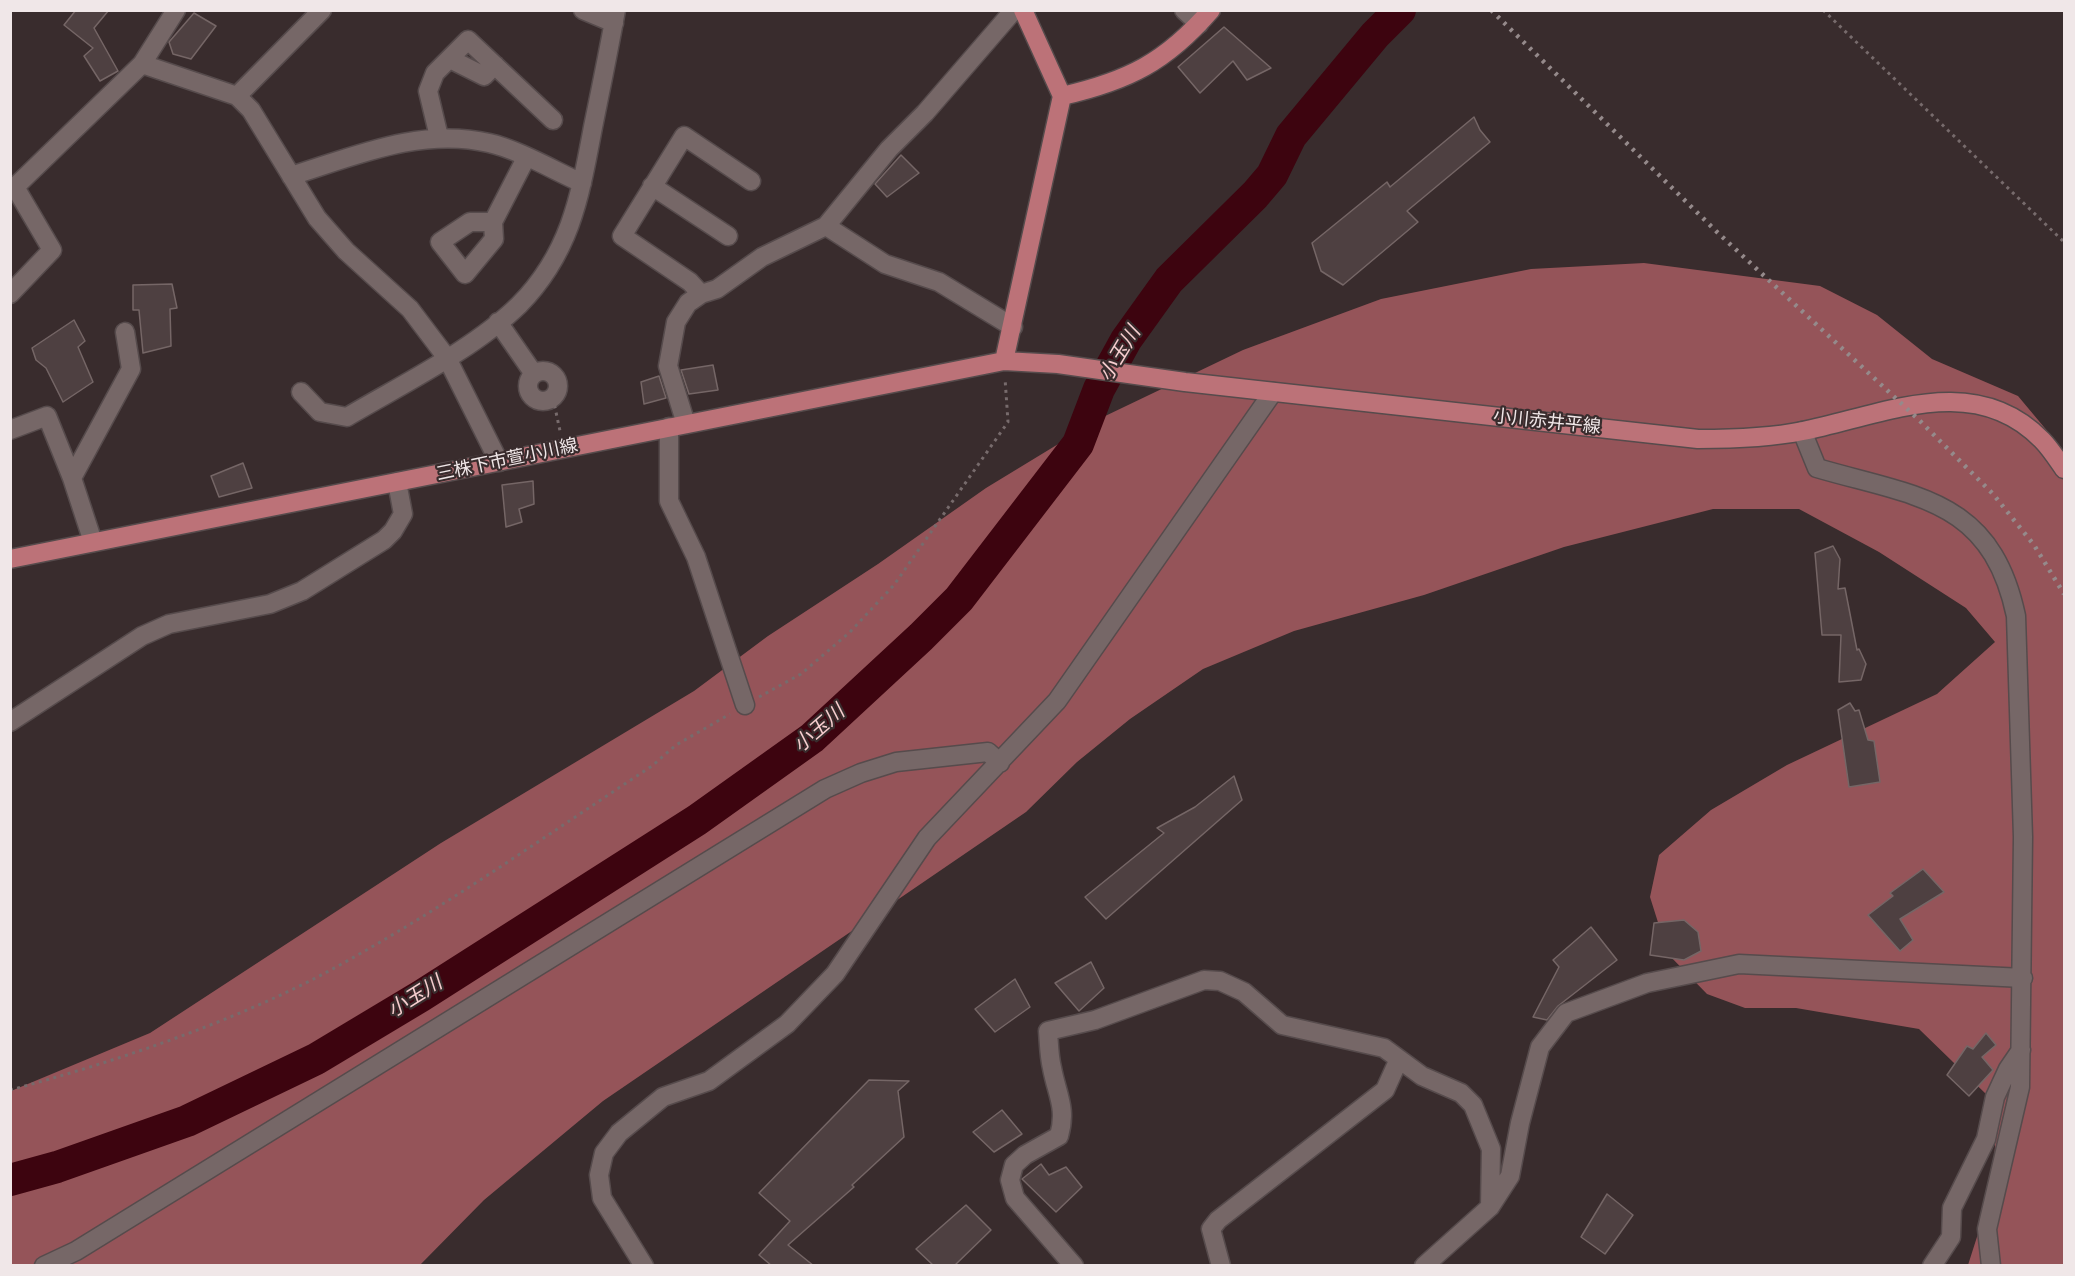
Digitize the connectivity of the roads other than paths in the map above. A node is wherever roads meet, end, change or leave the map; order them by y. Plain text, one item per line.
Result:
1 (176, 10) edge
2 (322, 10) edge
3 (583, 10) edge
4 (1014, 10) edge
5 (1023, 10) edge
6 (1184, 10) edge
7 (615, 17) edge
8 (1205, 17) edge
9 (450, 58) junction
10 (142, 64) junction
11 (495, 65) junction
12 (237, 96) junction
13 (1062, 96) junction
14 (554, 120) dead end
15 (439, 137) junction
16 (526, 159) junction
17 (291, 176) junction
18 (751, 181) dead end
19 (582, 183) junction
20 (652, 186) junction
21 (494, 222) dead end
22 (826, 226) junction
23 (728, 236) dead end
24 (10, 294) edge
25 (701, 294) junction
26 (498, 322) junction
27 (1013, 327) junction
28 (125, 332) dead end
29 (447, 358) junction
30 (1004, 361) junction
31 (301, 392) dead end
32 (1274, 393) junction
33 (553, 398) road end
34 (677, 425) junction
35 (10, 430) edge
36 (1802, 431) junction
37 (499, 462) junction
38 (2064, 469) edge
39 (72, 478) junction
40 (397, 482) junction
41 (93, 542) junction
42 (10, 559) edge
43 (745, 705) road end
44 (10, 722) edge
45 (1000, 763) junction
46 (2023, 978) junction
47 (2021, 1050) junction
48 (1399, 1059) junction
49 (1490, 1207) junction
50 (45, 1266) edge
51 (644, 1266) edge
52 (1074, 1266) edge
53 (1221, 1266) edge
54 (1424, 1266) edge
55 (1932, 1266) edge
56 (1991, 1266) edge

1 - 10 street
2 - 12 street
3 - 7 street
4 - 22 street
5 - 13 main road
6 - 8 street
7 - 19 street
8 - 13 main road
9 - 11 street
9 - 11 street
9 - 15 street
10 - 12 street
10 - 24 street
11 - 14 street
12 - 17 street
13 - 27 main road
15 - 16 street
15 - 17 street
16 - 19 street
16 - 21 street
17 - 29 street
18 - 20 street
19 - 26 street
20 - 23 street
20 - 25 street
22 - 25 street
22 - 27 street
25 - 34 street
26 - 29 street
26 - 33 street
27 - 30 main road
28 - 39 street
29 - 31 street
29 - 37 street
30 - 32 main road, 小川赤井平線
30 - 34 main road, 三株下市萱小川線
32 - 36 main road, 小川赤井平線
32 - 45 street
34 - 37 main road, 三株下市萱小川線
34 - 43 street
35 - 39 street
36 - 38 main road, 小川赤井平線
36 - 46 street
37 - 40 main road, 三株下市萱小川線
39 - 41 street
40 - 41 main road, 三株下市萱小川線
40 - 44 street
41 - 42 main road, 三株下市萱小川線
45 - 50 street
45 - 51 street
46 - 47 street
46 - 49 street
47 - 55 street
47 - 56 street
48 - 49 street
48 - 52 street
48 - 53 street
49 - 54 street

